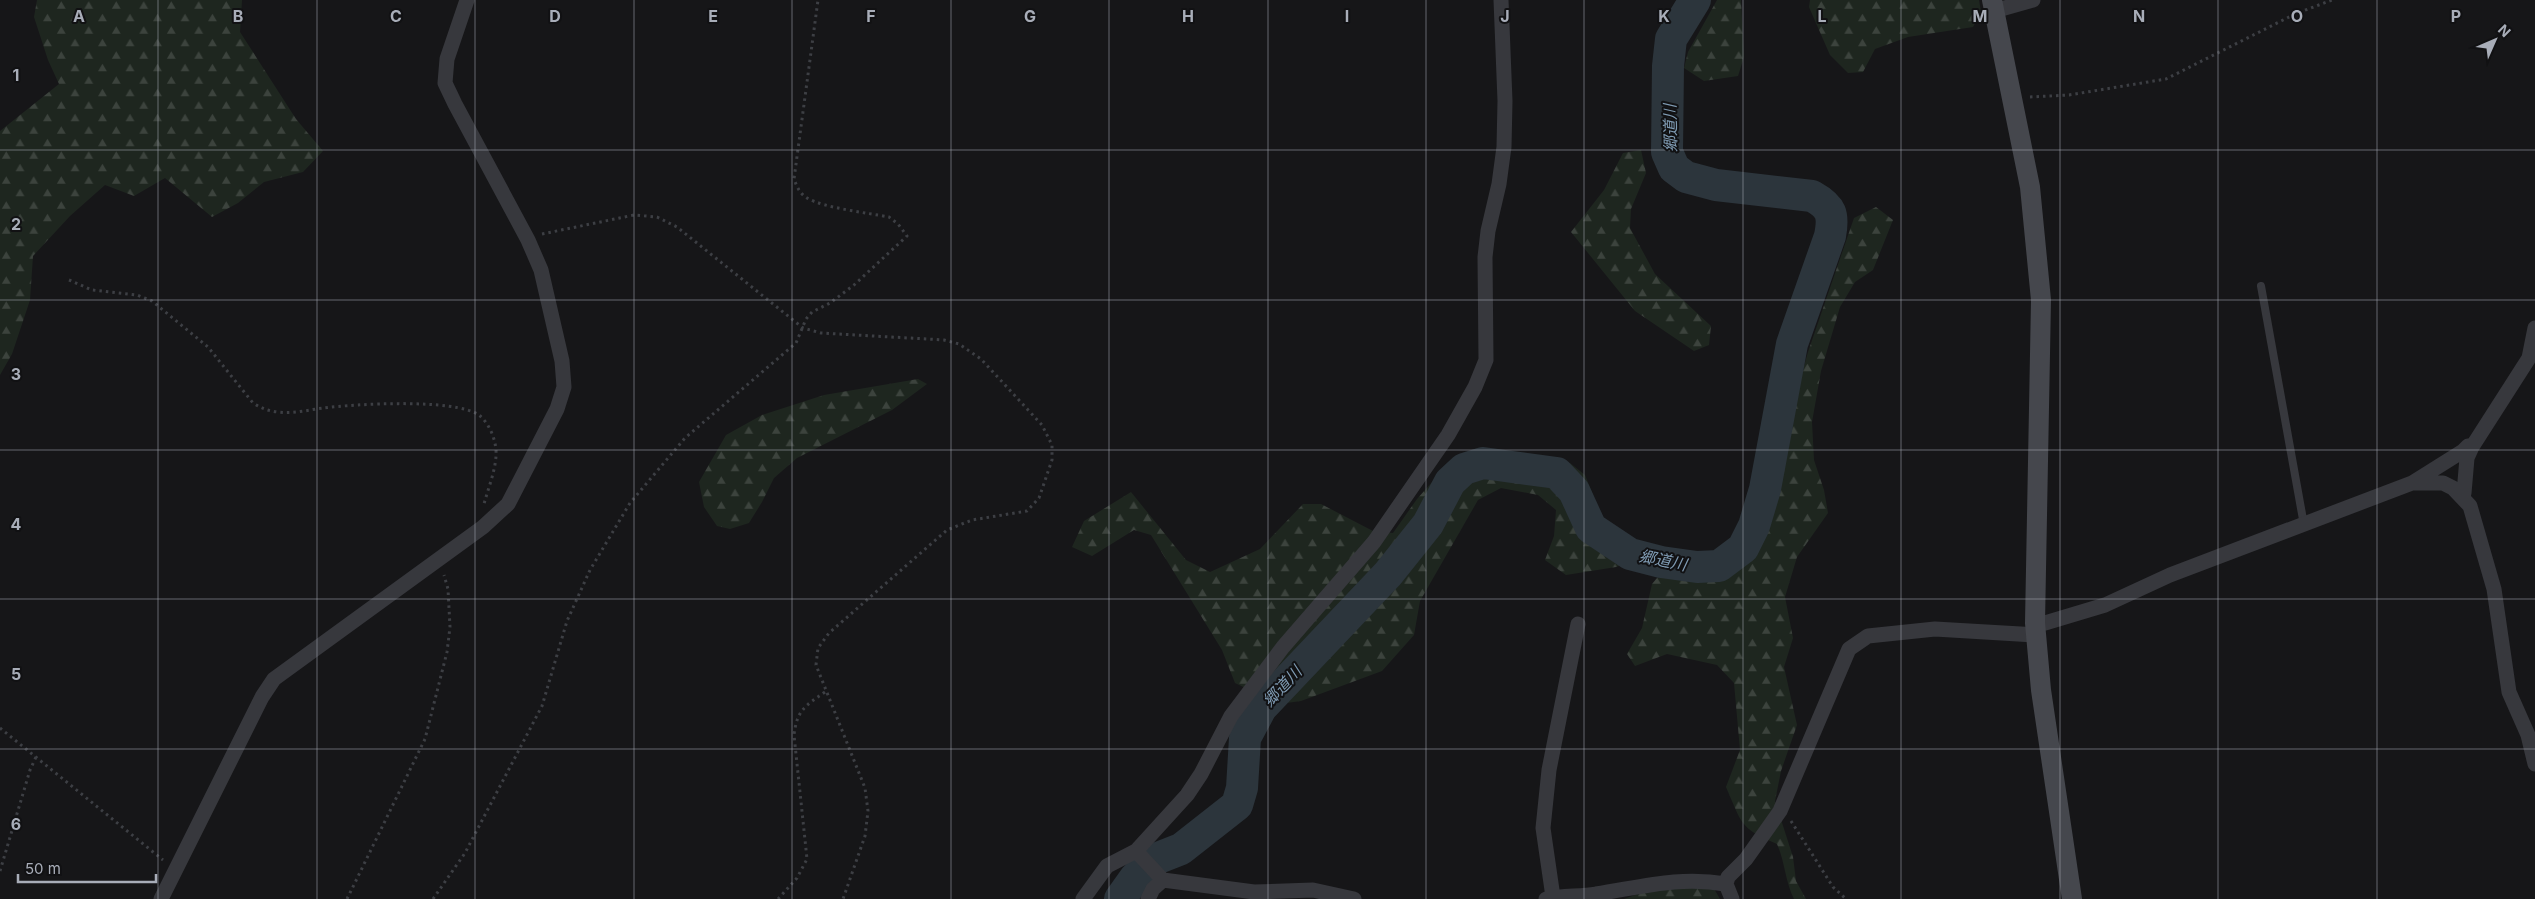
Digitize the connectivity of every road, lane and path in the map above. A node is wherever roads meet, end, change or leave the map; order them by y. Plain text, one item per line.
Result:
1 (466, 0) edge
2 (818, 0) edge
3 (1501, 0) edge
4 (2033, 0) edge
5 (2332, 0) edge
6 (1993, 5) edge
7 (2010, 93) junction
8 (528, 240) junction
9 (69, 280) dead end
10 (2261, 286) dead end
11 (803, 328) junction
12 (2535, 328) edge
13 (2472, 447) junction
14 (2412, 483) junction
15 (2462, 496) junction
16 (2304, 525) junction
17 (483, 527) junction
18 (436, 561) junction
19 (1578, 624) dead end
20 (2035, 629) junction
21 (825, 692) junction
22 (0, 728) edge
23 (36, 758) junction
24 (2535, 764) edge
25 (1780, 811) junction
26 (1139, 855) junction
27 (175, 870) junction
28 (0, 871) edge
29 (1160, 877) junction
30 (1726, 884) junction
31 (1550, 898) edge
32 (161, 899) edge
33 (346, 899) edge
34 (433, 899) edge
35 (778, 899) edge
36 (843, 899) edge
37 (1083, 899) edge
38 (1148, 899) edge
39 (1354, 899) edge
40 (1732, 899) edge
41 (1846, 899) edge
42 (2072, 899) edge

1 - 8 street
2 - 11 path
3 - 26 street
4 - 6 street
5 - 7 path
6 - 7 street
7 - 20 street
8 - 11 path
8 - 17 street
9 - 17 path
10 - 16 lane
11 - 21 path
11 - 34 path
12 - 13 street
13 - 14 street
13 - 15 street
14 - 15 street
14 - 16 street
15 - 24 street
16 - 20 street
17 - 18 street
18 - 27 street
18 - 33 path
19 - 31 street
20 - 25 street
20 - 42 street
21 - 35 path
21 - 36 path
22 - 23 path
23 - 27 path
23 - 28 path
25 - 30 street
25 - 41 path
26 - 29 street
26 - 37 street
27 - 32 street
29 - 38 street
29 - 39 street
30 - 31 street
30 - 40 street

